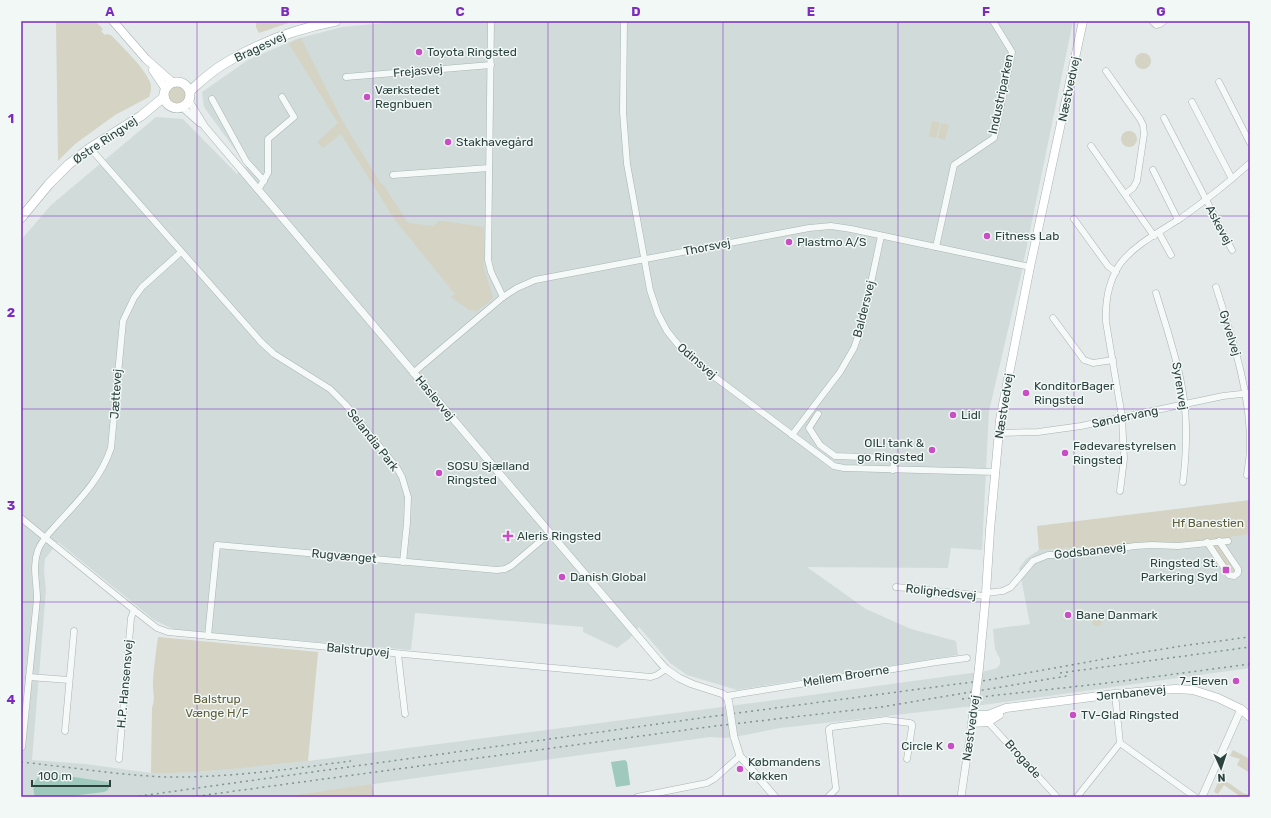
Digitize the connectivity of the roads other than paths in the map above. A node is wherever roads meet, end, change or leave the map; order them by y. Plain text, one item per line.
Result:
1 (113, 21) edge
2 (336, 21) edge
3 (491, 21) edge
4 (624, 21) edge
5 (993, 21) edge
6 (1083, 21) edge
7 (1152, 21) edge
8 (1164, 21) edge
9 (491, 65) junction
10 (1106, 71) dead end
11 (346, 77) dead end
12 (1219, 82) dead end
13 (188, 88) junction
14 (167, 89) junction
15 (282, 97) dead end
16 (212, 99) dead end
17 (1192, 102) dead end
18 (186, 104) junction
19 (169, 106) junction
20 (141, 116) junction
21 (1164, 118) dead end
22 (1250, 143) edge
23 (1091, 146) dead end
24 (90, 148) junction
25 (1250, 163) edge
26 (490, 168) junction
27 (1152, 170) dead end
28 (393, 175) dead end
29 (1232, 179) junction
30 (264, 181) junction
31 (258, 190) junction
32 (1125, 194) junction
33 (1206, 200) junction
34 (21, 218) edge
35 (1074, 219) dead end
36 (1178, 220) junction
37 (1157, 234) junction
38 (881, 236) junction
39 (936, 246) junction
40 (1232, 250) dead end
41 (182, 252) junction
42 (1171, 255) dead end
43 (644, 259) junction
44 (1030, 268) junction
45 (1116, 272) junction
46 (1216, 287) dead end
47 (1156, 293) dead end
48 (503, 297) junction
49 (1053, 318) dead end
50 (1113, 360) junction
51 (413, 373) junction
52 (1248, 393) edge
53 (1184, 404) junction
54 (818, 414) dead end
55 (1122, 417) junction
56 (998, 433) junction
57 (792, 435) junction
58 (826, 449) junction
59 (821, 456) junction
60 (893, 470) junction
61 (996, 472) junction
62 (1248, 475) dead end
63 (1183, 482) dead end
64 (1120, 491) dead end
65 (21, 518) edge
66 (550, 533) junction
67 (46, 537) junction
68 (1219, 541) junction
69 (1228, 541) dead end
70 (1207, 542) junction
71 (403, 562) junction
72 (896, 588) dead end
73 (986, 594) junction
74 (134, 610) junction
75 (74, 631) dead end
76 (208, 636) junction
77 (398, 654) junction
78 (967, 658) dead end
79 (666, 669) junction
80 (30, 677) junction
81 (69, 680) junction
82 (1115, 694) junction
83 (726, 696) junction
84 (1018, 707) junction
85 (1241, 709) junction
86 (1250, 711) edge
87 (405, 714) dead end
88 (973, 715) junction
89 (1250, 717) edge
90 (988, 722) junction
91 (65, 731) dead end
92 (1120, 743) junction
93 (21, 748) edge
94 (740, 756) junction
95 (119, 759) dead end
96 (907, 759) dead end
97 (650, 796) edge
98 (637, 797) edge
99 (775, 797) edge
100 (828, 797) edge
101 (961, 797) edge
102 (1057, 797) edge
103 (1077, 797) edge
104 (1195, 797) edge
105 (1202, 797) edge

1 - 14 main road
2 - 13 main road, Bragesvej
3 - 9 street
4 - 43 street, Odinsvej
5 - 39 street, Industriparken
6 - 44 main road, Næstvedvej
7 - 8 street
9 - 11 street, Frejasvej
9 - 26 street
10 - 32 street
12 - 22 street
13 - 14 main road
13 - 18 main road
14 - 19 main road
14 - 20 main road, Østre Ringvej
15 - 30 street
16 - 30 street
17 - 29 street
18 - 19 main road
18 - 31 street, Haslevvej
19 - 20 main road, Østre Ringvej
20 - 24 main road, Østre Ringvej
21 - 33 street, Askevej
23 - 32 street
24 - 34 main road, Østre Ringvej
24 - 41 street
25 - 29 street
26 - 28 street
26 - 48 street
27 - 36 street
29 - 33 street
30 - 31 street
31 - 51 street, Haslevvej
32 - 37 street
33 - 36 street
33 - 40 street, Askevej
35 - 45 street
36 - 37 street
37 - 42 street
37 - 45 street
38 - 39 street, Thorsvej
38 - 43 street, Thorsvej
38 - 57 street, Baldersvej
39 - 44 street, Thorsvej
41 - 67 street, Jættevej
41 - 71 street, Selandia Park
43 - 48 street, Thorsvej
43 - 57 street, Odinsvej
44 - 56 main road, Næstvedvej
45 - 50 street
46 - 52 street, Gyvelvej
47 - 53 street, Syrenvej
48 - 51 street, Thorsvej
49 - 50 street
50 - 55 street
51 - 66 street, Haslevvej
52 - 53 street, Søndervang
52 - 62 street, Gyvelvej
53 - 55 street, Søndervang
53 - 63 street, Syrenvej
54 - 58 street
55 - 56 street, Søndervang
55 - 64 street
56 - 61 main road, Næstvedvej
57 - 59 street, Odinsvej
58 - 59 street
58 - 60 street
59 - 60 street, Odinsvej
60 - 61 street, Odinsvej
61 - 73 main road, Næstvedvej
65 - 67 street, Balstrupvej
66 - 71 street, Rugvænget
66 - 79 street, Haslevvej
67 - 74 street, Balstrupvej
67 - 80 street, Jættevej
68 - 69 street, Godsbanevej
68 - 70 street, Godsbanevej
68 - 70 street
70 - 73 street, Godsbanevej
71 - 76 street, Rugvænget
72 - 73 street, Rolighedsvej
73 - 88 main road, Næstvedvej, bridge
74 - 76 street, Balstrupvej
74 - 95 street, H.P. Hansensvej
75 - 81 street
76 - 77 street, Balstrupvej
77 - 79 street, Balstrupvej
77 - 87 street
78 - 83 street, Mellem Broerne
79 - 83 street
80 - 81 street
80 - 93 street, Jættevej
81 - 91 street
82 - 84 main road, Jernbanevej
82 - 85 main road, Jernbanevej
82 - 92 street
83 - 94 street, bridge
84 - 88 main road, Jernbanevej
84 - 90 main road, Jernbanevej
85 - 86 main road
85 - 89 main road
85 - 105 street
88 - 90 main road, Jernbanevej
88 - 101 street, Næstvedvej
90 - 102 street, Brogade
92 - 103 street
92 - 104 street
94 - 97 street
94 - 99 street
96 - 100 street
97 - 98 street

